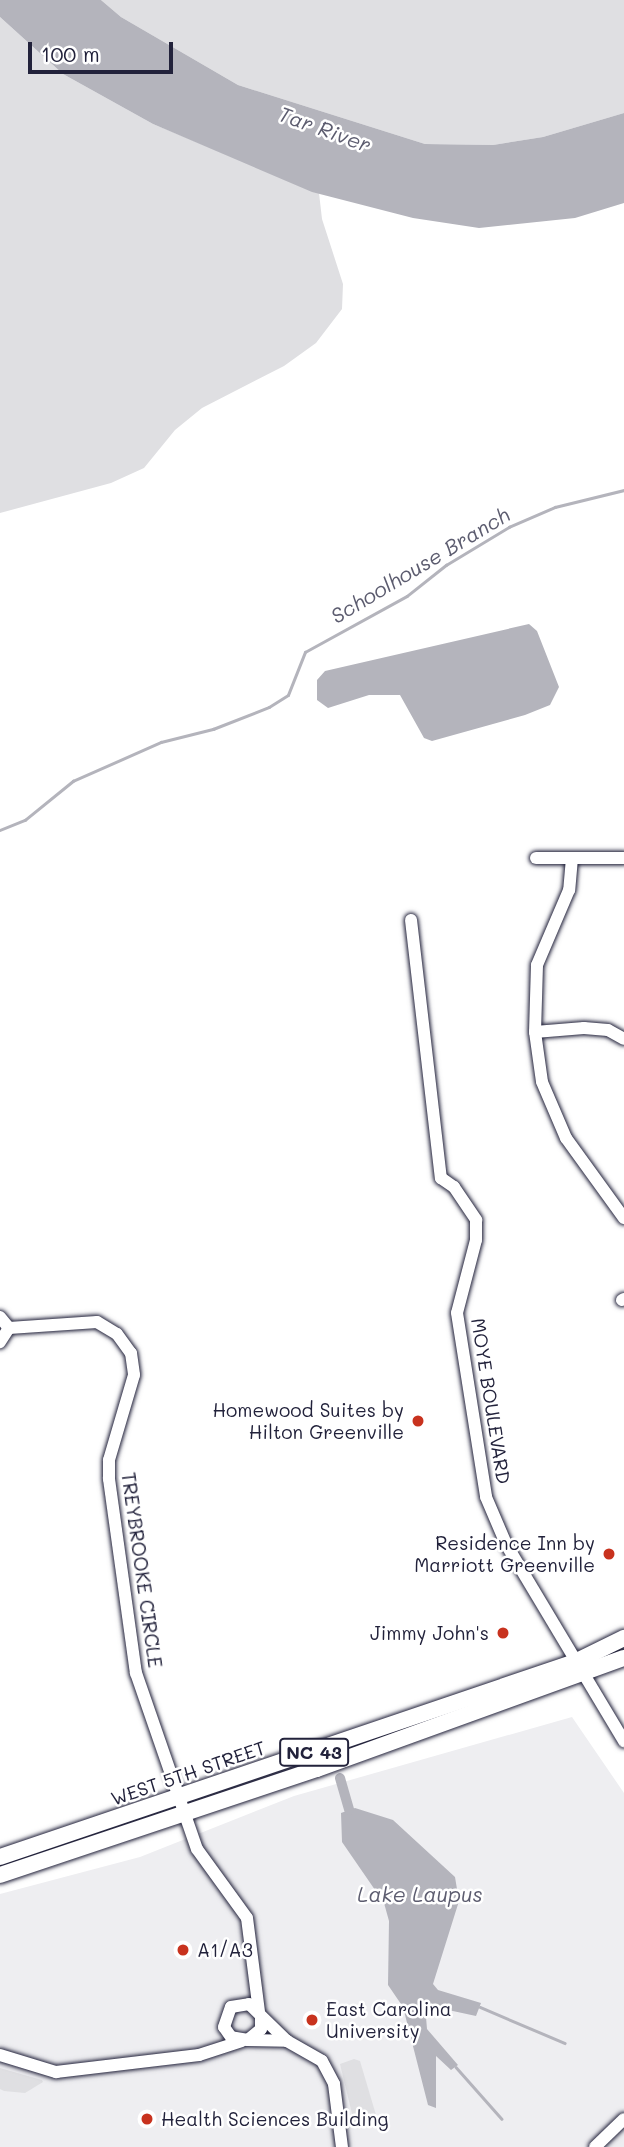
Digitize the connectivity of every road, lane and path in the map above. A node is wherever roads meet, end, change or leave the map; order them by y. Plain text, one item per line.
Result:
1 (536, 858) dead end
2 (572, 858) junction
3 (624, 858) edge
4 (411, 920) dead end
5 (535, 1032) junction
6 (624, 1040) edge
7 (624, 1218) edge
8 (0, 1317) edge
9 (9, 1328) junction
10 (0, 1342) edge
11 (624, 1638) edge
12 (624, 1658) edge
13 (579, 1669) junction
14 (624, 1741) edge
15 (181, 1807) junction
16 (0, 1857) edge
17 (0, 1875) edge
18 (252, 1978) junction
19 (236, 2004) junction
20 (260, 2015) junction
21 (225, 2027) junction
22 (245, 2041) junction
23 (288, 2041) junction
24 (206, 2053) junction
25 (0, 2055) edge
26 (624, 2119) edge
27 (342, 2147) edge
28 (594, 2147) edge

1 - 2 street
2 - 3 street
2 - 5 street
4 - 13 street, MOYE BOULEVARD
5 - 6 street
5 - 7 street
8 - 9 street
9 - 10 street
9 - 15 street, TREYBROOKE CIRCLE
11 - 13 main road, WEST 5TH STREET / NC 43
12 - 13 main road, WEST 5TH STREET / NC 43
13 - 14 street, MOYE BOULEVARD
13 - 15 main road, WEST 5TH STREET / NC 43
15 - 16 main road, WEST 5TH STREET / NC 43
15 - 17 main road, WEST 5TH STREET / NC 43
15 - 18 street, TREYBROOKE CIRCLE
18 - 19 street
18 - 20 street, TREYBROOKE CIRCLE
19 - 20 street
19 - 21 street
20 - 22 street
20 - 23 street
21 - 22 street
21 - 24 street
22 - 23 street
22 - 24 street
23 - 27 street
24 - 25 street
26 - 28 street

